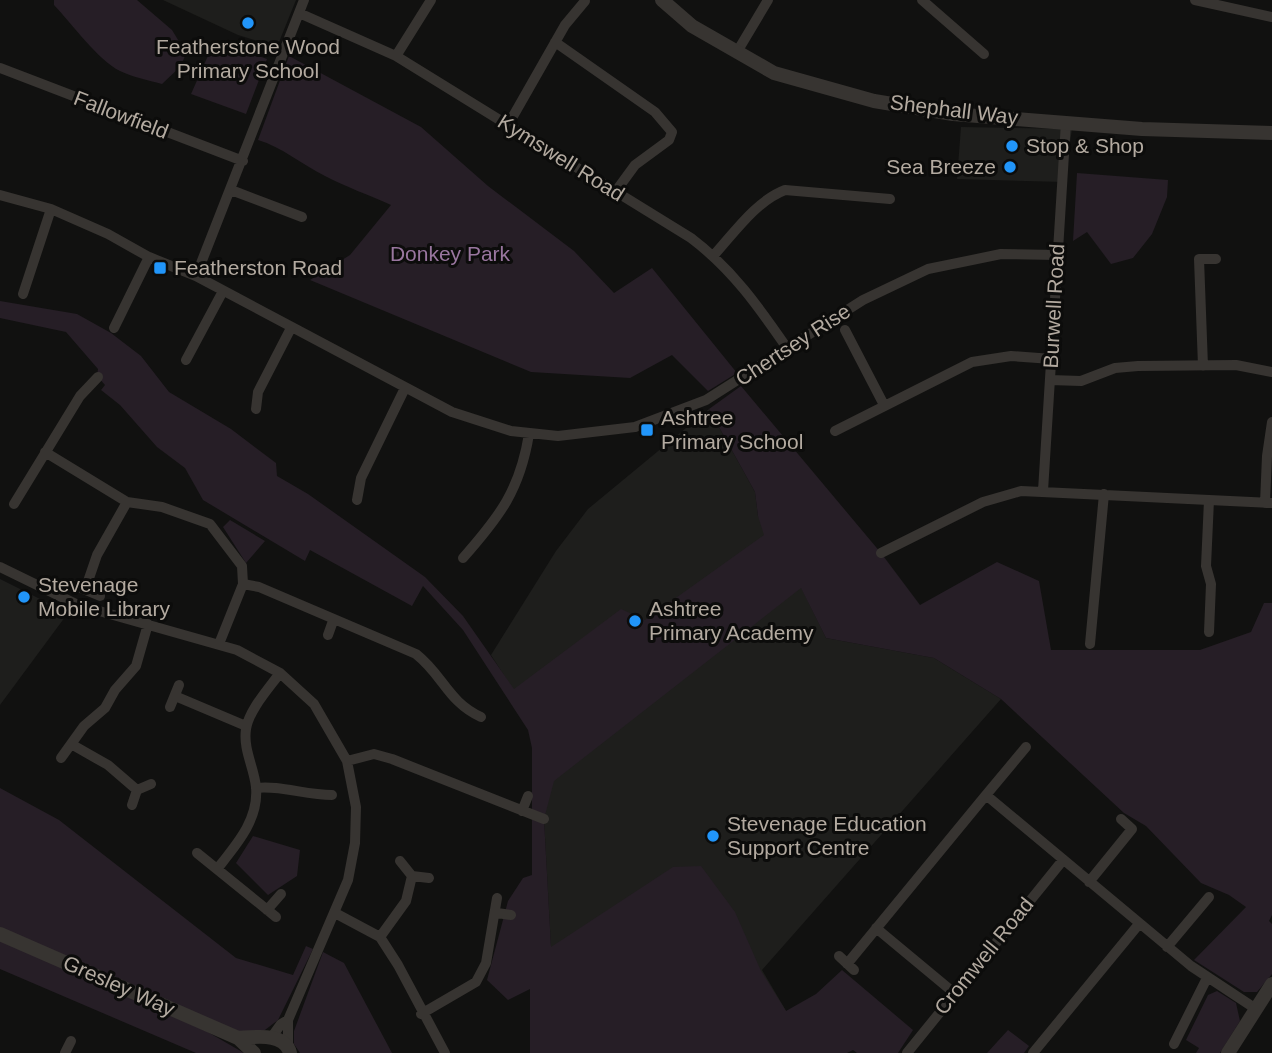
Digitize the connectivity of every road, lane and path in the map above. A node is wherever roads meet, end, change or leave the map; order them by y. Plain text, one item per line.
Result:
1 (304, 0) edge
2 (431, 0) edge
3 (662, 0) edge
4 (768, 0) edge
5 (922, 0) edge
6 (1195, 0) edge
7 (585, 1) edge
8 (299, 13) junction
9 (1272, 17) edge
10 (555, 42) junction
11 (737, 52) junction
12 (984, 54) dead end
13 (396, 56) junction
14 (0, 68) edge
15 (1066, 122) junction
16 (508, 125) junction
17 (1272, 133) edge
18 (671, 137) junction
19 (683, 142) dead end
20 (243, 161) junction
21 (231, 190) junction
22 (616, 191) junction
23 (0, 195) edge
24 (890, 199) dead end
25 (51, 209) junction
26 (302, 217) dead end
27 (1057, 255) junction
28 (714, 256) junction
29 (149, 257) junction
30 (1216, 259) dead end
31 (196, 276) junction
32 (223, 291) junction
33 (23, 295) dead end
34 (114, 328) dead end
35 (290, 328) junction
36 (845, 330) dead end
37 (787, 348) junction
38 (1052, 359) junction
39 (186, 360) dead end
40 (1203, 366) junction
41 (1272, 372) edge
42 (98, 377) dead end
43 (1049, 380) junction
44 (405, 388) junction
45 (884, 405) junction
46 (256, 409) dead end
47 (1272, 422) edge
48 (835, 431) dead end
49 (529, 434) junction
50 (45, 452) junction
51 (1043, 491) junction
52 (1104, 494) junction
53 (357, 500) dead end
54 (1209, 500) junction
55 (127, 502) junction
56 (1269, 503) edge
57 (14, 504) dead end
58 (881, 553) dead end
59 (463, 558) dead end
60 (0, 567) edge
61 (71, 584) dead end
62 (243, 584) junction
63 (85, 590) junction
64 (100, 596) dead end
65 (333, 621) junction
66 (148, 624) junction
67 (1209, 632) dead end
68 (328, 635) dead end
69 (1090, 644) dead end
70 (219, 645) junction
71 (281, 673) junction
72 (175, 696) dead end
73 (469, 712) junction
74 (481, 717) dead end
75 (463, 724) dead end
76 (246, 726) junction
77 (71, 744) junction
78 (1026, 747) dead end
79 (61, 758) dead end
80 (347, 761) junction
81 (151, 784) dead end
82 (256, 788) junction
83 (137, 790) junction
84 (332, 795) dead end
85 (986, 795) junction
86 (528, 796) dead end
87 (132, 805) dead end
88 (522, 811) junction
89 (544, 819) dead end
90 (1121, 819) dead end
91 (197, 853) dead end
92 (1063, 860) junction
93 (400, 861) dead end
94 (217, 869) junction
95 (412, 876) junction
96 (429, 878) dead end
97 (1089, 882) junction
98 (281, 894) dead end
99 (1209, 897) dead end
100 (498, 898) dead end
101 (335, 913) junction
102 (497, 914) junction
103 (511, 915) dead end
104 (1139, 924) junction
105 (876, 928) junction
106 (0, 934) edge
107 (380, 937) junction
108 (1167, 947) junction
109 (847, 963) dead end
110 (1207, 978) junction
111 (477, 982) junction
112 (1272, 984) edge
113 (487, 990) dead end
114 (953, 992) junction
115 (1256, 1009) junction
116 (421, 1014) junction
117 (288, 1020) junction
118 (237, 1038) junction
119 (268, 1038) junction
120 (71, 1041) dead end
121 (1174, 1044) dead end
122 (289, 1050) edge
123 (62, 1052) edge
124 (256, 1053) edge
125 (445, 1053) edge
126 (907, 1053) edge
127 (1034, 1053) edge
128 (1228, 1053) edge

1 - 8 street
2 - 13 street
3 - 11 street, Shephall Way
4 - 11 street
5 - 12 street
6 - 9 street
7 - 10 street
8 - 13 street, Kymswell Road
8 - 20 street
10 - 16 street
10 - 18 street
11 - 15 street, Shephall Way
13 - 16 street, Kymswell Road
14 - 20 street, Fallowfield
15 - 17 street, Shephall Way
15 - 27 street, Burwell Road
16 - 22 street, Kymswell Road
18 - 19 street
18 - 22 street
20 - 21 street
21 - 26 street
21 - 31 street
22 - 28 street, Kymswell Road
23 - 25 street, Chertsey Rise
24 - 28 street
25 - 29 street, Chertsey Rise
25 - 33 street
27 - 37 street, Chertsey Rise
27 - 38 street, Burwell Road
28 - 37 street, Kymswell Road
29 - 31 street, Chertsey Rise
29 - 34 street
30 - 40 street
31 - 32 street, Chertsey Rise
32 - 35 street, Chertsey Rise
32 - 39 street
35 - 44 street, Chertsey Rise
35 - 46 street
36 - 45 street
37 - 49 street, Chertsey Rise
38 - 43 street, Burwell Road
38 - 45 street
40 - 41 street
40 - 43 street
42 - 50 street
43 - 51 street, Burwell Road
44 - 49 street, Chertsey Rise
44 - 53 street
45 - 48 street
47 - 56 street
49 - 59 street
50 - 55 street
50 - 57 street
51 - 52 street
51 - 58 street
52 - 54 street
52 - 69 street
54 - 56 street
54 - 67 street
55 - 62 street
55 - 63 street
60 - 66 street
61 - 63 street
62 - 65 street
62 - 70 street
63 - 64 street
65 - 68 street
65 - 73 street
66 - 70 street
66 - 77 street
70 - 71 street
71 - 76 street
71 - 80 street
72 - 76 street
73 - 74 street
73 - 75 street
76 - 82 street
77 - 79 street
77 - 83 street
78 - 85 street
80 - 88 street
80 - 101 street
81 - 83 street
82 - 84 street
82 - 94 street
83 - 87 street
85 - 92 street
85 - 105 street
86 - 88 street
88 - 89 street
90 - 97 street
91 - 94 street
92 - 97 street
92 - 114 street, Cromwell Road
93 - 95 street
94 - 98 street
95 - 96 street
95 - 107 street
97 - 104 street
99 - 108 street
100 - 102 street
101 - 107 street
101 - 117 street
102 - 103 street
102 - 111 street
104 - 108 street
104 - 127 street
105 - 109 street
105 - 114 street
106 - 118 street, Gresley Way
107 - 116 street
108 - 110 street
110 - 115 street
110 - 121 street
111 - 113 street
111 - 116 street
112 - 115 street
114 - 126 street, Cromwell Road
115 - 128 street
116 - 125 street
117 - 119 street
117 - 122 street
118 - 119 street, Gresley Way
118 - 124 street, Gresley Way
119 - 122 street, Gresley Way
119 - 124 street, Gresley Way
120 - 123 street

